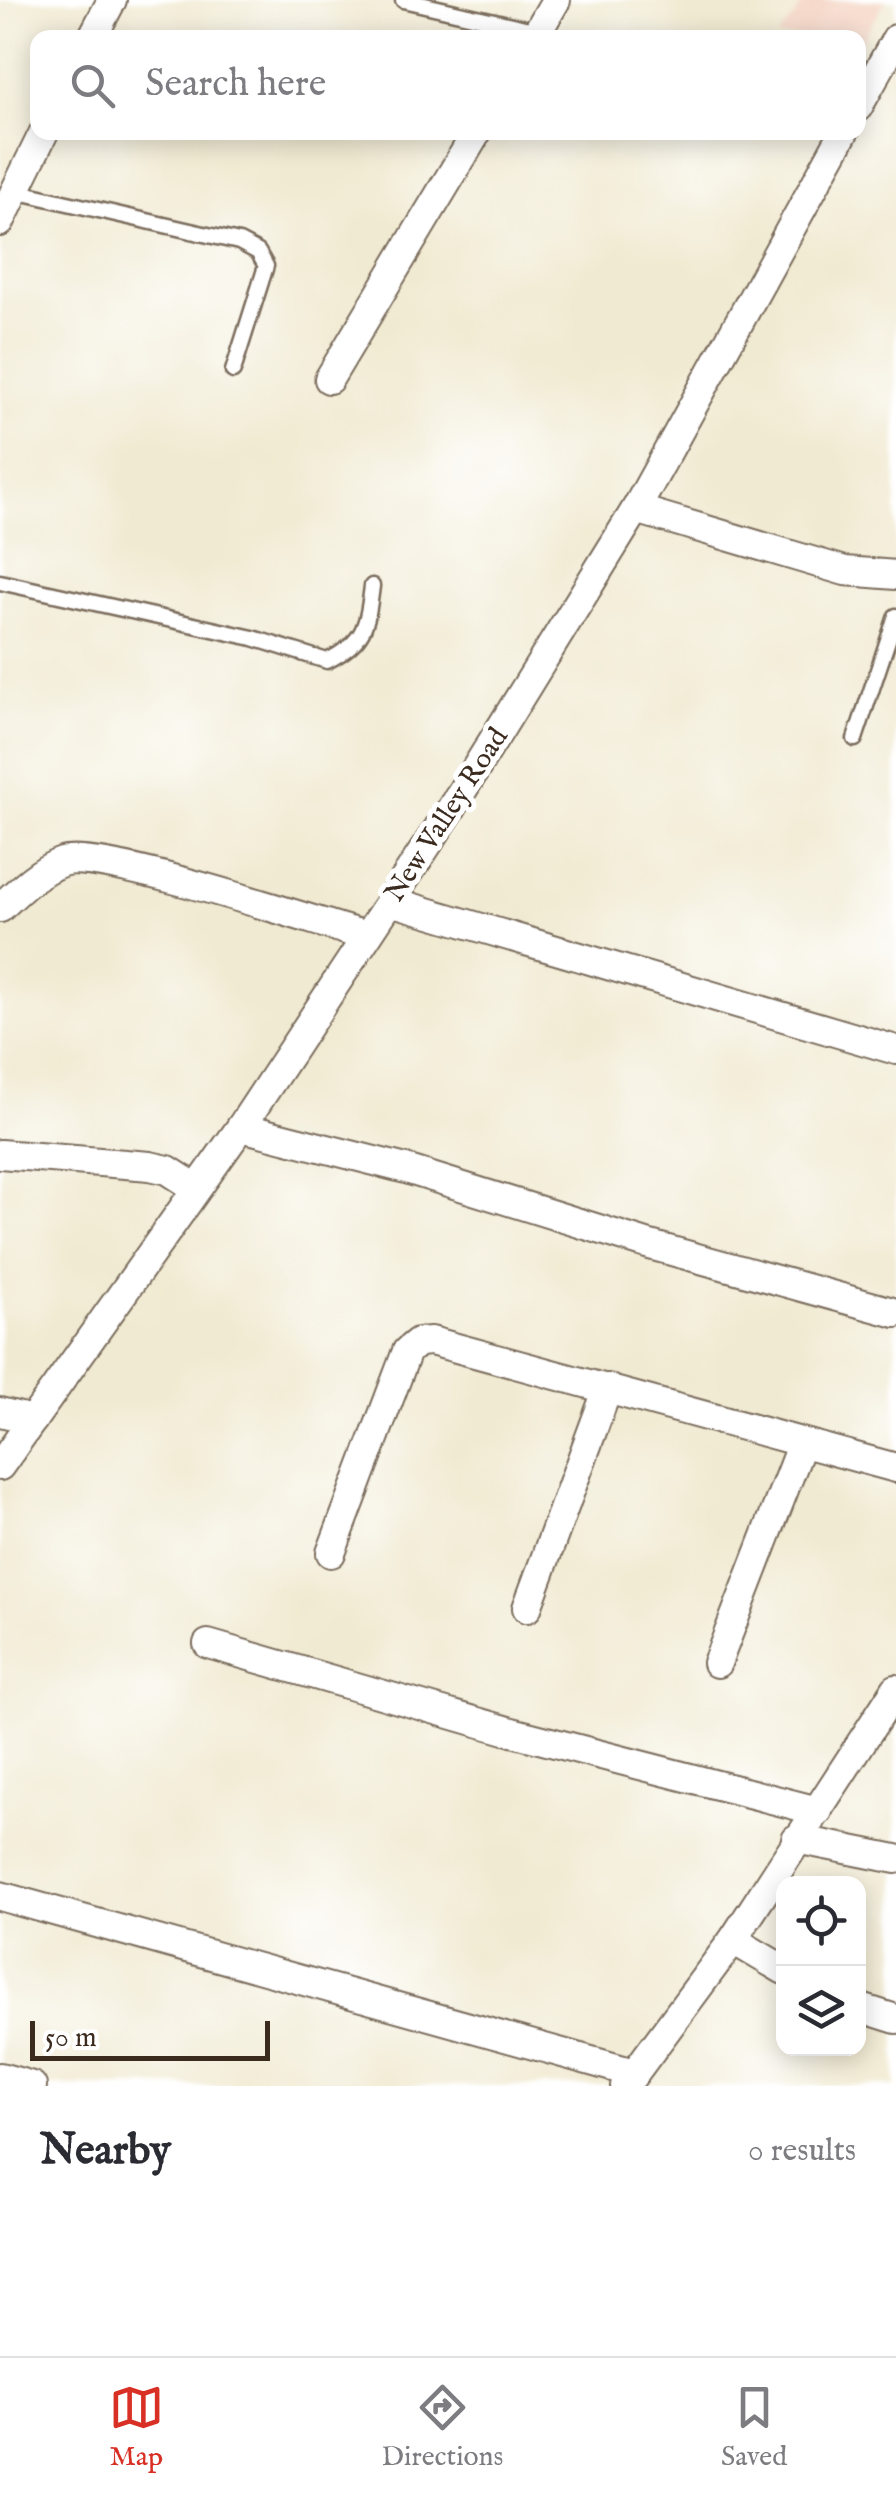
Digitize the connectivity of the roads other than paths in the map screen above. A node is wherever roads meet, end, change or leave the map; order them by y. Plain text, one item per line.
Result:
1 (112, 0) edge
2 (402, 0) edge
3 (556, 0) edge
4 (96, 30) edge
5 (520, 30) edge
6 (538, 30) edge
7 (896, 39) edge
8 (866, 92) edge
9 (40, 140) edge
10 (472, 140) edge
11 (840, 140) edge
12 (16, 190) junction
13 (0, 222) edge
14 (233, 371) dead end
15 (329, 379) dead end
16 (636, 509) junction
17 (896, 575) edge
18 (0, 582) edge
19 (372, 586) dead end
20 (896, 616) edge
21 (855, 739) dead end
22 (390, 901) junction
23 (0, 908) edge
24 (366, 936) junction
25 (896, 1050) edge
26 (241, 1127) junction
27 (0, 1154) edge
28 (196, 1188) junction
29 (896, 1313) edge
30 (608, 1388) junction
31 (0, 1412) edge
32 (32, 1420) junction
33 (802, 1443) junction
34 (0, 1466) edge
35 (896, 1468) edge
36 (331, 1553) dead end
37 (528, 1608) dead end
38 (208, 1644) dead end
39 (717, 1663) dead end
40 (896, 1689) edge
41 (818, 1811) junction
42 (796, 1840) junction
43 (896, 1859) edge
44 (0, 1896) edge
45 (733, 1940) junction
46 (777, 1966) edge
47 (866, 2010) edge
48 (896, 2019) edge
49 (0, 2077) edge
50 (629, 2080) edge
51 (32, 2086) edge

1 - 4 street
2 - 5 lane
3 - 6 street
7 - 8 street
9 - 12 street
10 - 15 street
11 - 16 street, New Valley Road
12 - 13 street
12 - 14 lane
16 - 17 street
16 - 22 street, New Valley Road
18 - 19 lane
20 - 21 lane
22 - 24 street, New Valley Road
22 - 25 street
23 - 24 street
24 - 26 street, New Valley Road
26 - 28 street, New Valley Road
26 - 29 street
27 - 28 street
28 - 32 street, New Valley Road
30 - 33 street
30 - 36 street
30 - 37 street
31 - 32 street
32 - 34 street, New Valley Road
33 - 35 street
33 - 39 street
38 - 41 street
40 - 41 street
41 - 42 street
42 - 43 street
42 - 45 street
44 - 50 street
45 - 46 street
45 - 50 street
47 - 48 street
49 - 51 street

